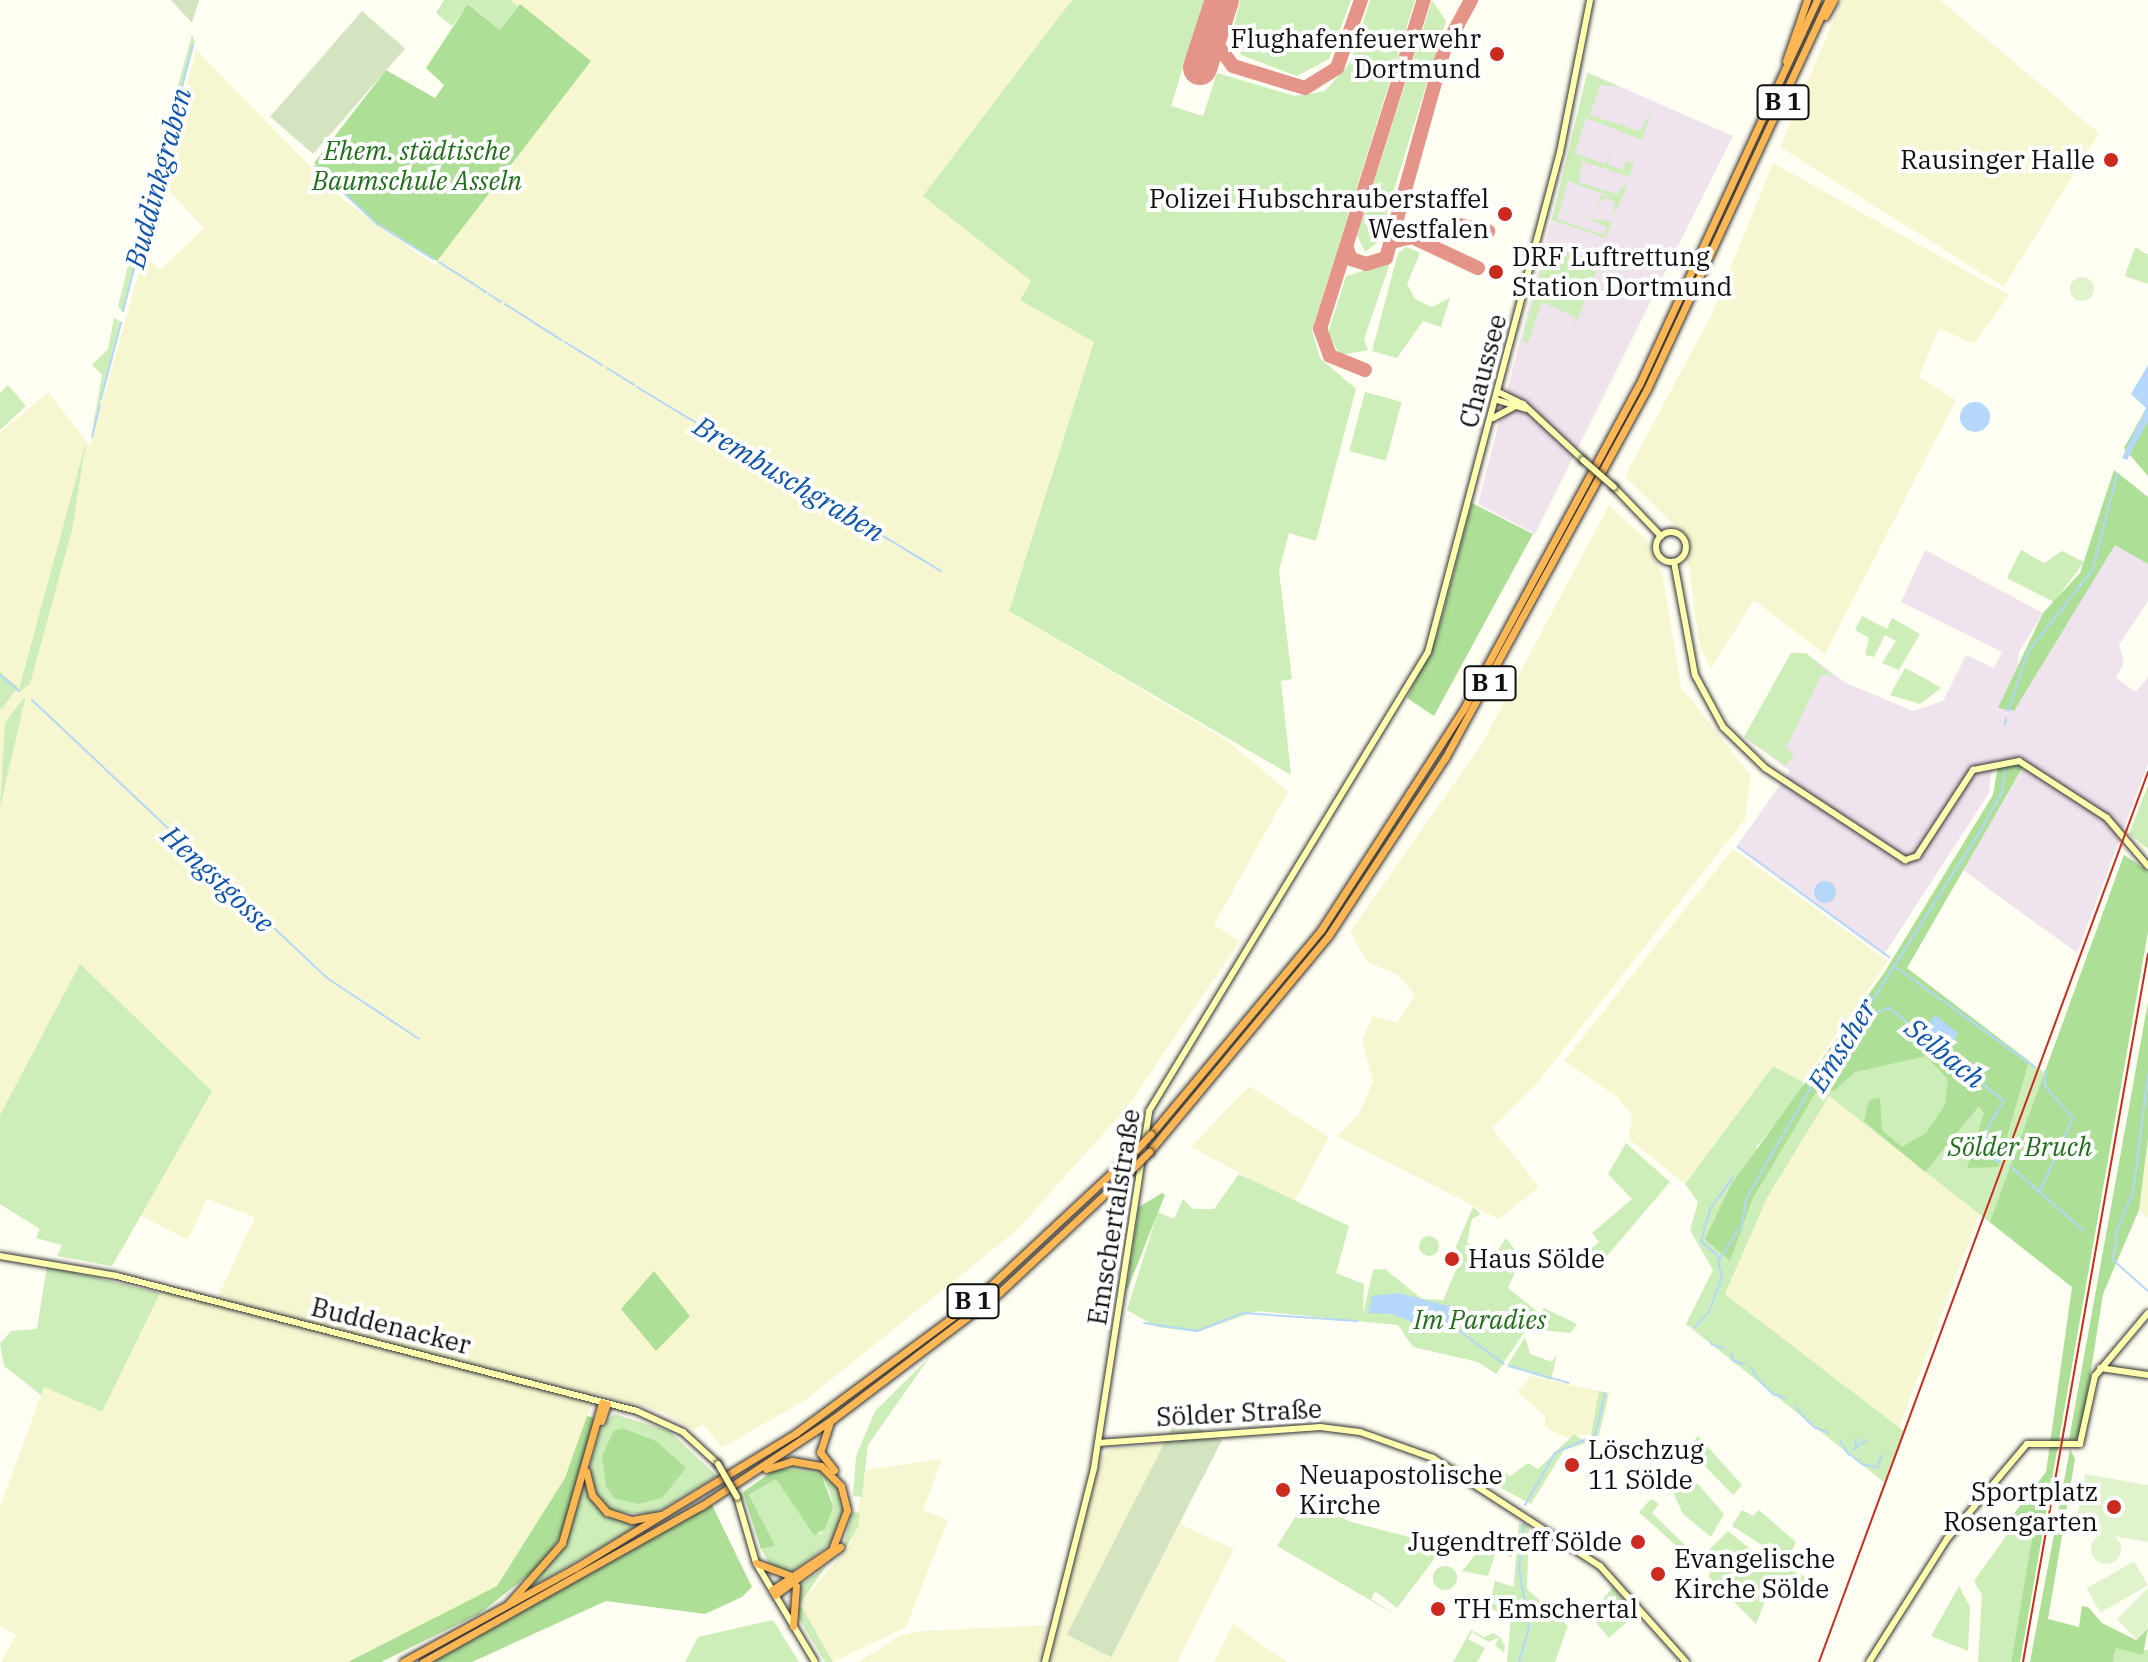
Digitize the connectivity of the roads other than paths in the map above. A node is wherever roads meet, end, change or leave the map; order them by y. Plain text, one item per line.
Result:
1 (1590, 0) edge
2 (1807, 0) edge
3 (1817, 0) edge
4 (1828, 0) edge
5 (1834, 0) edge
6 (1812, 38) junction
7 (1778, 90) junction
8 (1498, 396) junction
9 (1515, 407) junction
10 (1526, 409) junction
11 (1491, 421) junction
12 (1661, 536) junction
13 (1674, 562) junction
14 (1403, 698) joint
15 (2148, 866) edge
16 (0, 1256) edge
17 (2148, 1313) edge
18 (2100, 1368) junction
19 (2148, 1375) edge
20 (605, 1403) junction
21 (833, 1419) junction
22 (1098, 1443) junction
23 (752, 1474) junction
24 (670, 1512) junction
25 (756, 1563) junction
26 (795, 1581) junction
27 (773, 1592) junction
28 (501, 1610) junction
29 (793, 1626) junction
30 (403, 1662) edge
31 (423, 1662) edge
32 (815, 1662) edge
33 (1045, 1662) edge
34 (1686, 1662) edge
35 (1869, 1662) edge

1 - 8 main road, Chaussee
2 - 7 highway
3 - 7 highway, B 1
4 - 6 highway, B 1
5 - 6 highway
6 - 21 highway, B 1, bridge
7 - 24 highway, B 1, bridge
8 - 9 main road
8 - 10 main road
8 - 11 main road, Chaussee
9 - 10 main road
9 - 11 main road
10 - 12 main road, bridge
11 - 14 main road, Chaussee
12 - 13 main road
12 - 13 main road
13 - 15 main road
14 - 22 main road, Emschertalstraße
16 - 20 main road, Buddenacker
17 - 18 main road
18 - 19 main road
18 - 35 main road
20 - 24 highway
20 - 25 main road, Buddenacker, bridge
20 - 28 highway
21 - 23 highway, B 1
21 - 26 highway
22 - 33 main road, Emschertalstraße
22 - 34 main road, Sölder Straße
23 - 26 highway
23 - 31 highway, B 1
24 - 28 highway, B 1
25 - 26 highway
25 - 27 main road, Buddenacker
26 - 27 highway
26 - 29 highway
27 - 29 main road, Buddenacker
28 - 30 highway, B 1
29 - 32 main road, Buddenacker

